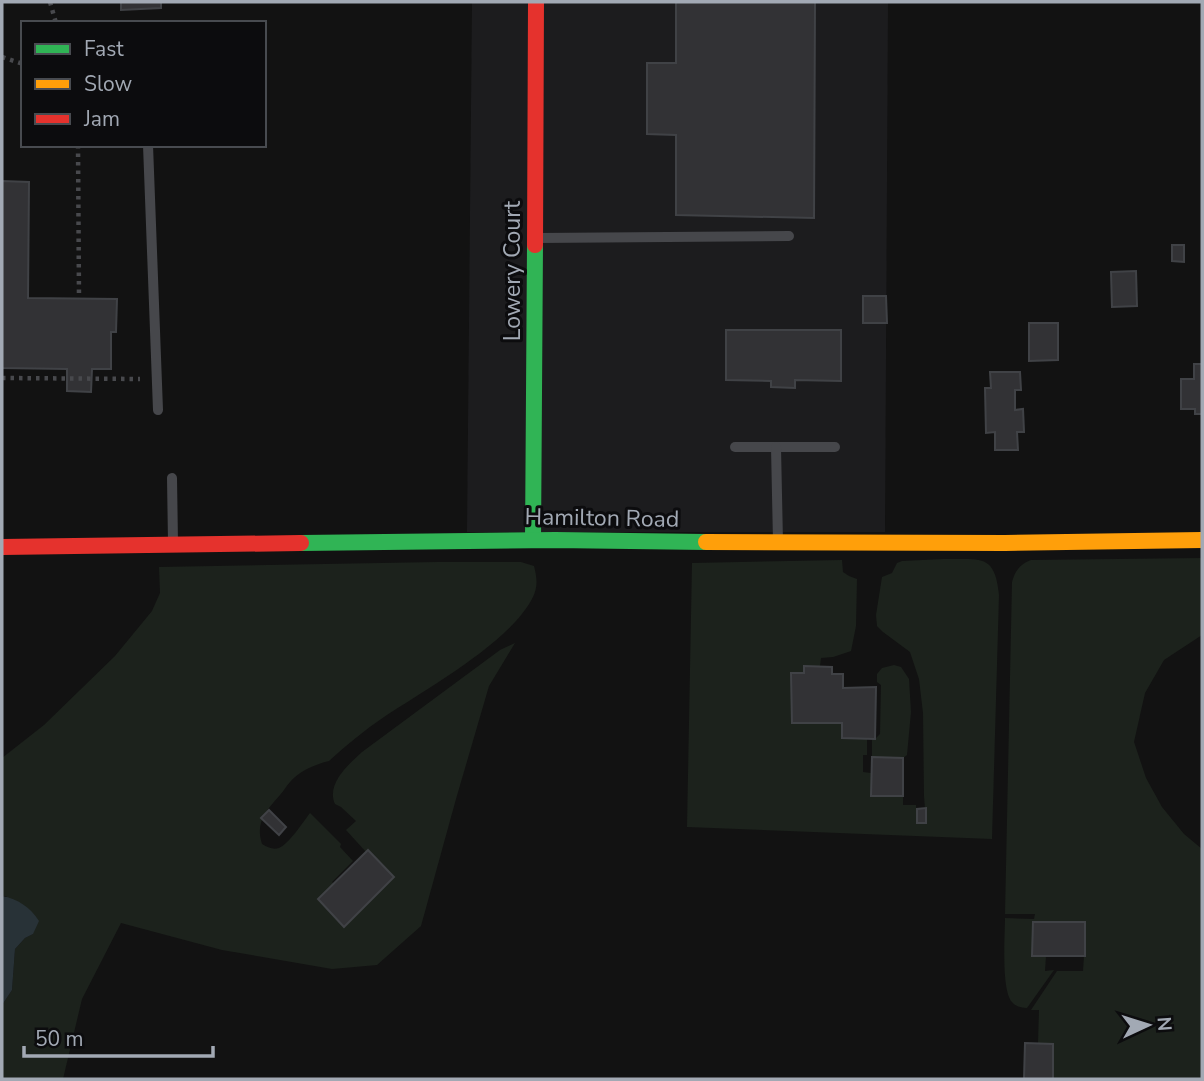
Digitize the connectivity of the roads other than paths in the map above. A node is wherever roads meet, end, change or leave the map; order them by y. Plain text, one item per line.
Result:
1 (536, 2) edge
2 (148, 147) edge
3 (789, 236) dead end
4 (535, 238) junction
5 (158, 410) dead end
6 (735, 447) dead end
7 (776, 447) junction
8 (835, 447) dead end
9 (172, 478) dead end
10 (533, 540) junction
11 (1202, 540) edge
12 (173, 543) junction
13 (779, 543) junction
14 (2, 547) edge

1 - 4 main road, Lowery Court
2 - 5 lane
3 - 4 lane
4 - 10 main road, Lowery Court
6 - 7 lane
7 - 8 lane
7 - 13 lane
9 - 12 lane
10 - 12 main road, Hamilton Road
10 - 13 main road, Hamilton Road
11 - 13 main road, Hamilton Road
12 - 14 main road, Hamilton Road

